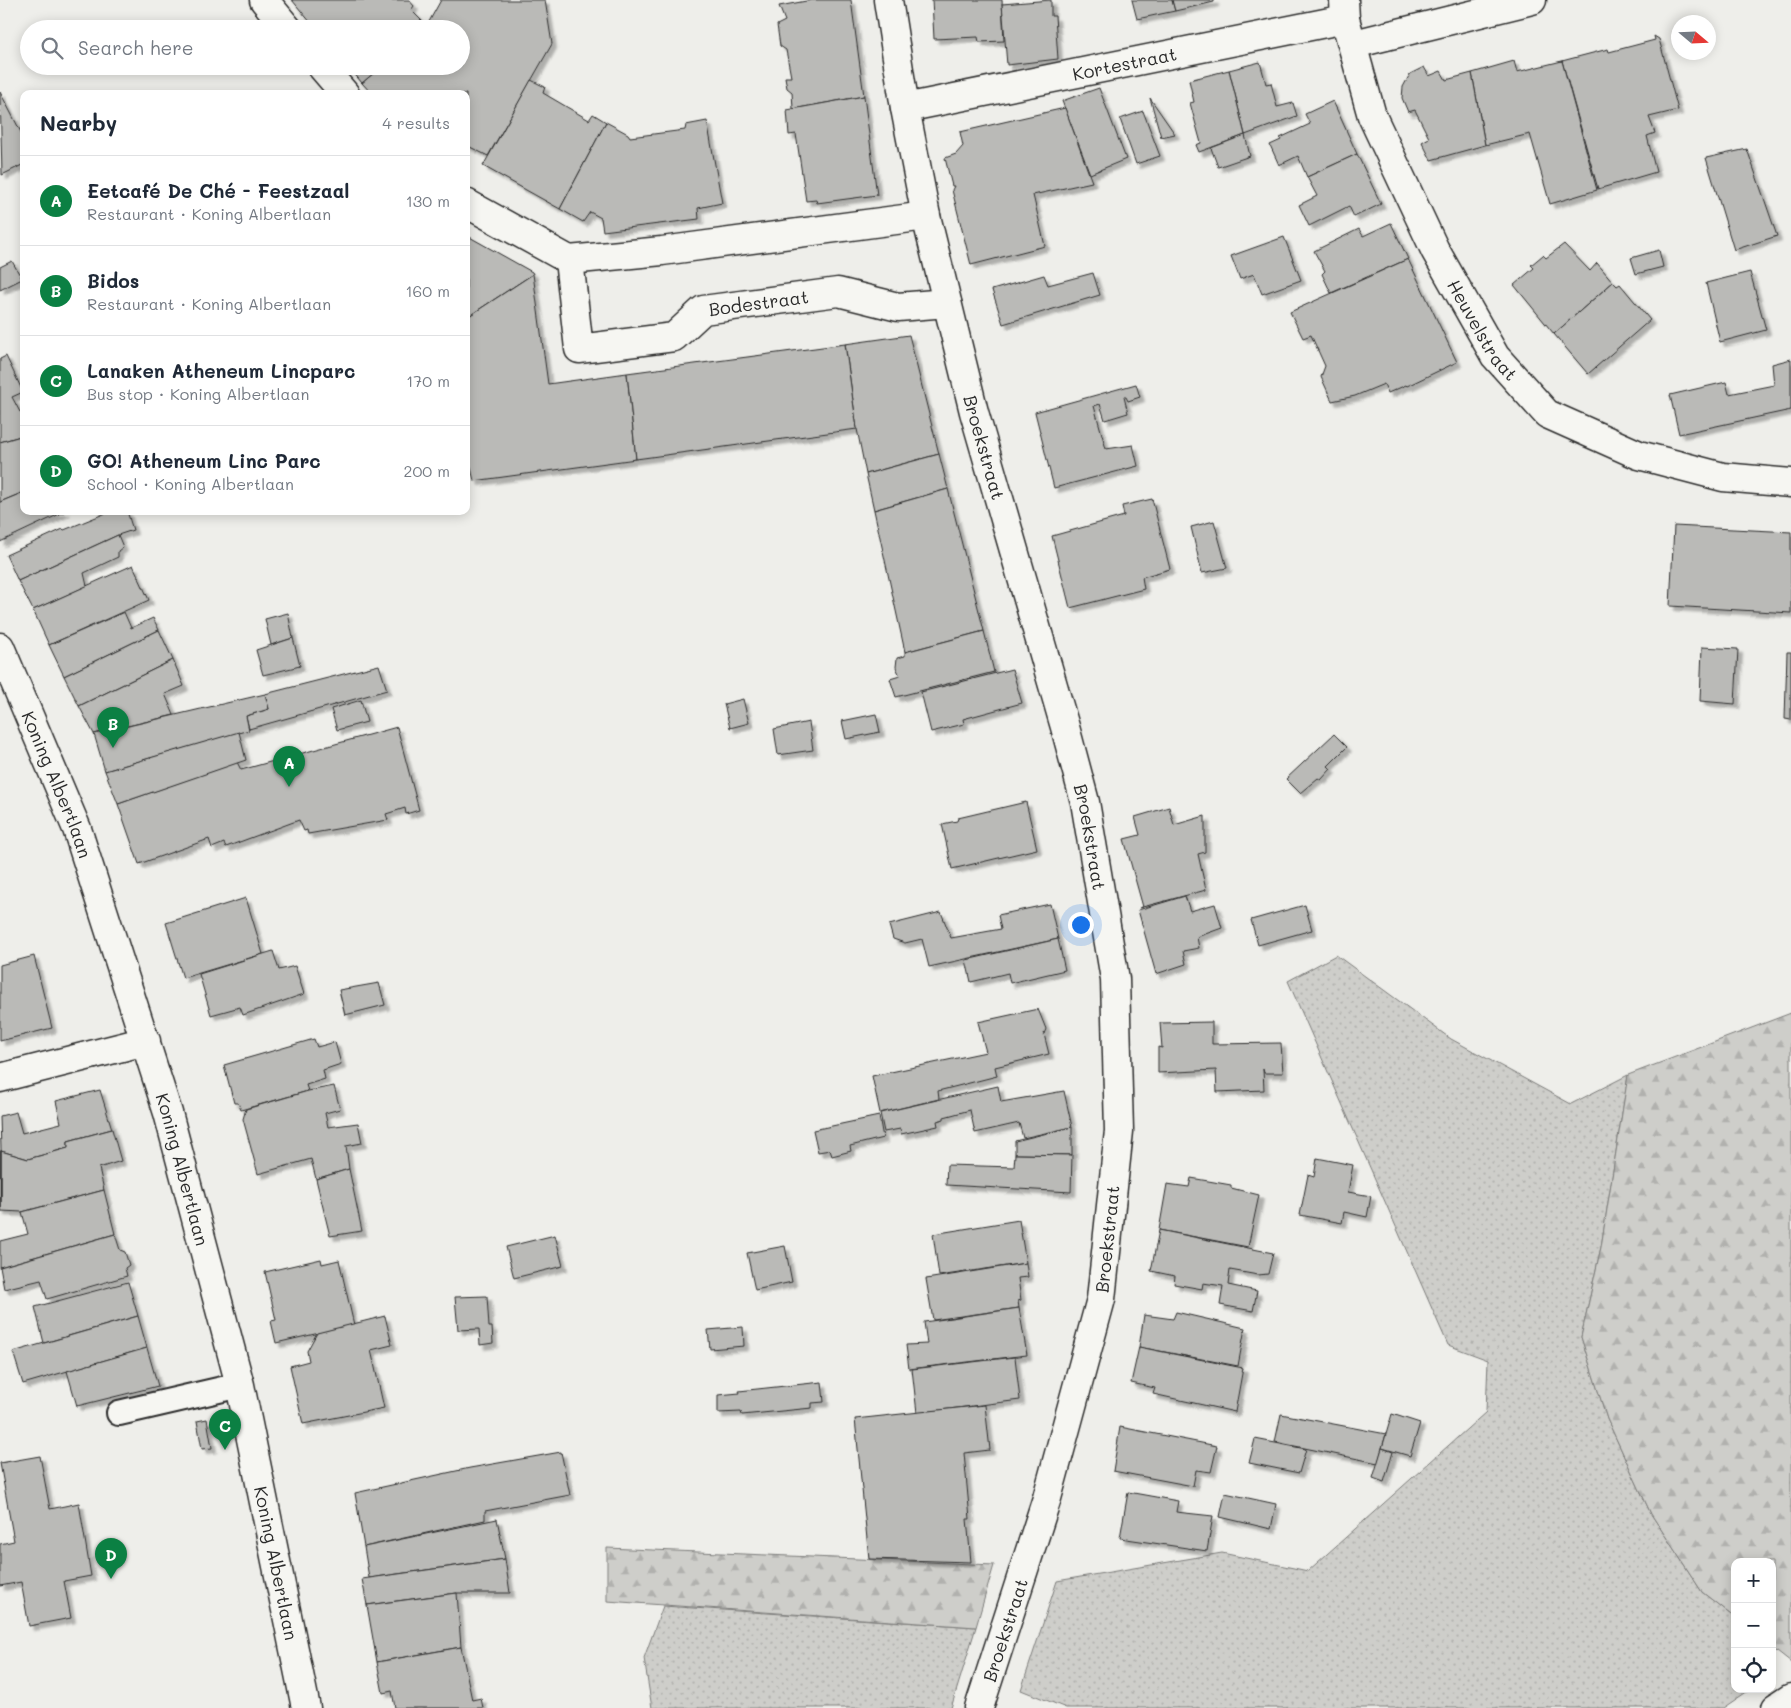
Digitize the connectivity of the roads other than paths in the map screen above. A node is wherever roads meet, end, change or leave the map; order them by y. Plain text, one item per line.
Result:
1 (264, 0) edge
2 (888, 0) edge
3 (1532, 0) edge
4 (1345, 9) edge
5 (281, 20) edge
6 (1354, 44) junction
7 (329, 75) edge
8 (342, 90) edge
9 (905, 108) junction
10 (470, 205) edge
11 (926, 216) junction
12 (568, 260) junction
13 (947, 303) junction
14 (1791, 483) edge
15 (0, 646) edge
16 (146, 1041) junction
17 (0, 1078) edge
18 (240, 1385) junction
19 (119, 1413) dead end
20 (1791, 1698) edge
21 (306, 1708) edge
22 (979, 1708) edge
23 (1776, 1708) edge

1 - 5 street
2 - 9 street, Broekstraat
3 - 6 street
4 - 6 street, Heuvelstraat
4 - 9 street, Kortestraat
6 - 14 street, Heuvelstraat
7 - 8 street
9 - 11 street, Broekstraat
10 - 12 street
11 - 12 street
11 - 13 street, Broekstraat
12 - 13 street, Bodestraat
13 - 22 street, Broekstraat
15 - 16 street, Koning Albertlaan
16 - 17 street
16 - 18 street, Koning Albertlaan
18 - 19 lane
18 - 21 street, Koning Albertlaan
20 - 23 street

